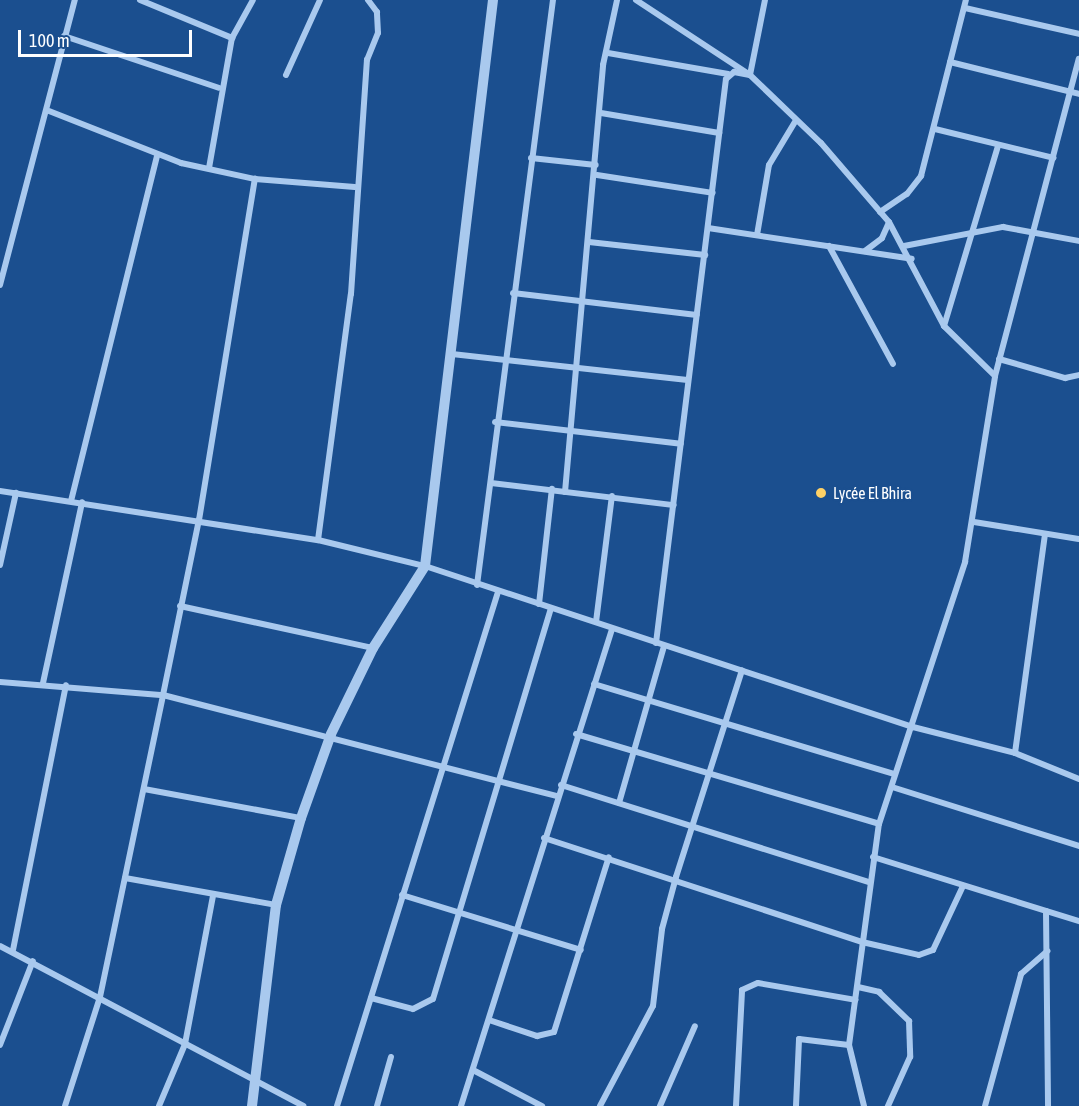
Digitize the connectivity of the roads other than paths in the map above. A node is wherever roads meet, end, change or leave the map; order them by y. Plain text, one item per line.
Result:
1 (75, 0) edge
2 (140, 0) edge
3 (253, 0) edge
4 (320, 0) edge
5 (368, 0) edge
6 (493, 0) edge
7 (553, 0) edge
8 (617, 0) edge
9 (636, 0) edge
10 (765, 0) edge
11 (966, 0) edge
12 (965, 8) junction
13 (1079, 34) edge
14 (64, 36) junction
15 (232, 38) junction
16 (608, 53) junction
17 (1079, 59) edge
18 (950, 62) junction
19 (728, 74) junction
20 (286, 75) dead end
21 (750, 75) junction
22 (219, 88) junction
23 (1072, 88) junction
24 (1079, 94) edge
25 (49, 111) junction
26 (601, 113) junction
27 (796, 120) junction
28 (935, 129) junction
29 (720, 133) junction
30 (998, 146) junction
31 (157, 157) junction
32 (531, 158) junction
33 (1054, 158) junction
34 (596, 165) junction
35 (209, 168) junction
36 (597, 175) junction
37 (255, 179) junction
38 (355, 187) junction
39 (713, 193) junction
40 (880, 212) junction
41 (888, 222) junction
42 (708, 228) junction
43 (1033, 228) junction
44 (972, 232) junction
45 (757, 235) junction
46 (1079, 241) edge
47 (589, 242) junction
48 (829, 246) junction
49 (904, 246) junction
50 (865, 251) junction
51 (705, 255) junction
52 (912, 259) junction
53 (0, 285) edge
54 (513, 293) junction
55 (582, 301) junction
56 (697, 315) junction
57 (944, 326) junction
58 (452, 354) junction
59 (999, 360) junction
60 (503, 361) junction
61 (893, 364) dead end
62 (579, 367) junction
63 (1079, 375) edge
64 (995, 376) junction
65 (688, 380) junction
66 (495, 422) junction
67 (574, 430) junction
68 (681, 444) junction
69 (490, 483) junction
70 (552, 489) junction
71 (0, 491) edge
72 (565, 492) junction
73 (16, 493) junction
74 (612, 496) junction
75 (71, 501) junction
76 (82, 502) junction
77 (674, 505) junction
78 (199, 520) junction
79 (974, 522) junction
80 (1045, 534) junction
81 (1079, 538) edge
82 (318, 540) junction
83 (0, 565) edge
84 (425, 566) junction
85 (477, 585) junction
86 (498, 592) junction
87 (539, 604) junction
88 (180, 606) junction
89 (551, 608) junction
90 (596, 622) junction
91 (612, 628) junction
92 (660, 645) junction
93 (373, 648) junction
94 (742, 670) junction
95 (0, 681) edge
96 (43, 683) junction
97 (594, 684) junction
98 (66, 685) junction
99 (163, 695) junction
100 (647, 699) junction
101 (729, 723) junction
102 (913, 727) junction
103 (331, 734) junction
104 (576, 734) junction
105 (632, 751) junction
106 (1014, 753) junction
107 (441, 764) junction
108 (708, 774) junction
109 (894, 774) junction
110 (1079, 777) edge
111 (498, 780) junction
112 (561, 785) junction
113 (892, 787) junction
114 (144, 789) junction
115 (556, 796) junction
116 (619, 802) junction
117 (301, 818) junction
118 (879, 824) junction
119 (692, 826) junction
120 (544, 838) junction
121 (1079, 846) edge
122 (609, 856) junction
123 (873, 857) junction
124 (676, 877) junction
125 (125, 878) junction
126 (869, 882) junction
127 (963, 886) junction
128 (402, 895) junction
129 (213, 896) junction
130 (276, 905) junction
131 (1047, 911) junction
132 (460, 912) junction
133 (1079, 921) edge
134 (515, 929) junction
135 (862, 942) junction
136 (0, 946) edge
137 (13, 950) junction
138 (581, 950) junction
139 (1047, 951) junction
140 (33, 961) junction
141 (858, 987) junction
142 (100, 997) junction
143 (371, 998) junction
144 (856, 1000) junction
145 (489, 1020) junction
146 (695, 1026) dead end
147 (184, 1044) junction
148 (0, 1045) edge
149 (849, 1045) junction
150 (391, 1057) dead end
151 (473, 1070) junction
152 (253, 1079) junction
153 (65, 1106) edge
154 (159, 1106) edge
155 (252, 1106) edge
156 (303, 1106) edge
157 (337, 1106) edge
158 (377, 1106) edge
159 (461, 1106) edge
160 (542, 1106) edge
161 (600, 1106) edge
162 (660, 1106) edge
163 (736, 1106) edge
164 (796, 1106) edge
165 (864, 1106) edge
166 (888, 1106) edge
167 (986, 1106) edge
168 (1048, 1106) edge

1 - 14 street
2 - 15 street
3 - 15 street
4 - 20 street
5 - 38 street
6 - 58 street
7 - 32 street
8 - 16 street
9 - 21 street
10 - 21 street
11 - 12 street
12 - 13 street
12 - 18 street
14 - 22 street
14 - 25 street
15 - 22 street
16 - 19 street
16 - 26 street
17 - 23 street
18 - 23 street
18 - 28 street
19 - 21 street
19 - 29 street
21 - 27 street
22 - 35 street
23 - 24 street
23 - 33 street
25 - 31 street
25 - 53 street
26 - 29 street
26 - 34 street
27 - 40 street
27 - 45 street
28 - 30 street
28 - 40 street
29 - 39 street
30 - 33 street
30 - 44 street
31 - 35 street
31 - 75 street
32 - 34 street
32 - 54 street
33 - 43 street
34 - 36 street
35 - 37 street
36 - 39 street
36 - 47 street
37 - 38 street
37 - 78 street
38 - 82 street
39 - 42 street
40 - 41 street
41 - 49 street
41 - 50 street
42 - 45 street
42 - 51 street
43 - 44 street
43 - 46 street
43 - 59 street
44 - 49 street
44 - 57 street
45 - 48 street
47 - 51 street
47 - 55 street
48 - 50 street
48 - 61 street
49 - 52 street
50 - 52 street
51 - 56 street
52 - 57 street
54 - 55 street
54 - 60 street
55 - 56 street
55 - 62 street
56 - 65 street
57 - 64 street
58 - 60 street
58 - 84 street
59 - 63 street
59 - 64 street
60 - 62 street
60 - 66 street
62 - 65 street
62 - 67 street
64 - 79 street
65 - 68 street
66 - 67 street
66 - 69 street
67 - 68 street
67 - 72 street
68 - 77 street
69 - 70 street
69 - 85 street
70 - 72 street
70 - 87 street
71 - 73 street
72 - 74 street
73 - 75 street
73 - 83 street
74 - 77 street
74 - 90 street
75 - 76 street
76 - 78 street
76 - 96 street
77 - 92 street
78 - 82 street
78 - 88 street
79 - 80 street
79 - 102 street
80 - 81 street
80 - 106 street
82 - 84 street
84 - 85 street
84 - 93 street
85 - 86 street
86 - 87 street
86 - 107 street
87 - 89 street
88 - 93 street
88 - 99 street
89 - 90 street
89 - 111 street
90 - 91 street
91 - 92 street
91 - 97 street
92 - 94 street
92 - 100 street
93 - 103 street
94 - 101 street
94 - 102 street
95 - 96 street
96 - 98 street
97 - 100 street
97 - 104 street
98 - 99 street
98 - 137 street
99 - 103 street
99 - 114 street
100 - 101 street
100 - 105 street
101 - 108 street
101 - 109 street
102 - 106 street
102 - 109 street
103 - 107 street
103 - 117 street
104 - 105 street
104 - 112 street
105 - 108 street
105 - 116 street
106 - 110 street
107 - 111 street
107 - 128 street
108 - 118 street
108 - 119 street
109 - 113 street
111 - 115 street
111 - 132 street
112 - 115 street
112 - 116 street
113 - 118 street
113 - 121 street
114 - 117 street
114 - 125 street
115 - 120 street
116 - 119 street
117 - 130 street
118 - 123 street
119 - 124 street
119 - 126 street
120 - 122 street
120 - 134 street
122 - 124 street
122 - 138 street
123 - 126 street
123 - 127 street
124 - 135 street
124 - 161 street
125 - 129 street
125 - 142 street
126 - 135 street
127 - 131 street
127 - 135 street
128 - 132 street
128 - 143 street
129 - 130 street
129 - 147 street
130 - 152 street
131 - 133 street
131 - 139 street
132 - 134 street
132 - 143 street
134 - 138 street
134 - 145 street
135 - 141 street
136 - 137 street
137 - 140 street
138 - 145 street
139 - 167 street
139 - 168 street
140 - 142 street
140 - 148 street
141 - 144 street
141 - 166 street
142 - 147 street
142 - 153 street
143 - 157 street
144 - 149 street
144 - 163 street
145 - 151 street
146 - 162 street
147 - 152 street
147 - 154 street
149 - 164 street
149 - 165 street
150 - 158 street
151 - 159 street
151 - 160 street
152 - 155 street
152 - 156 street

